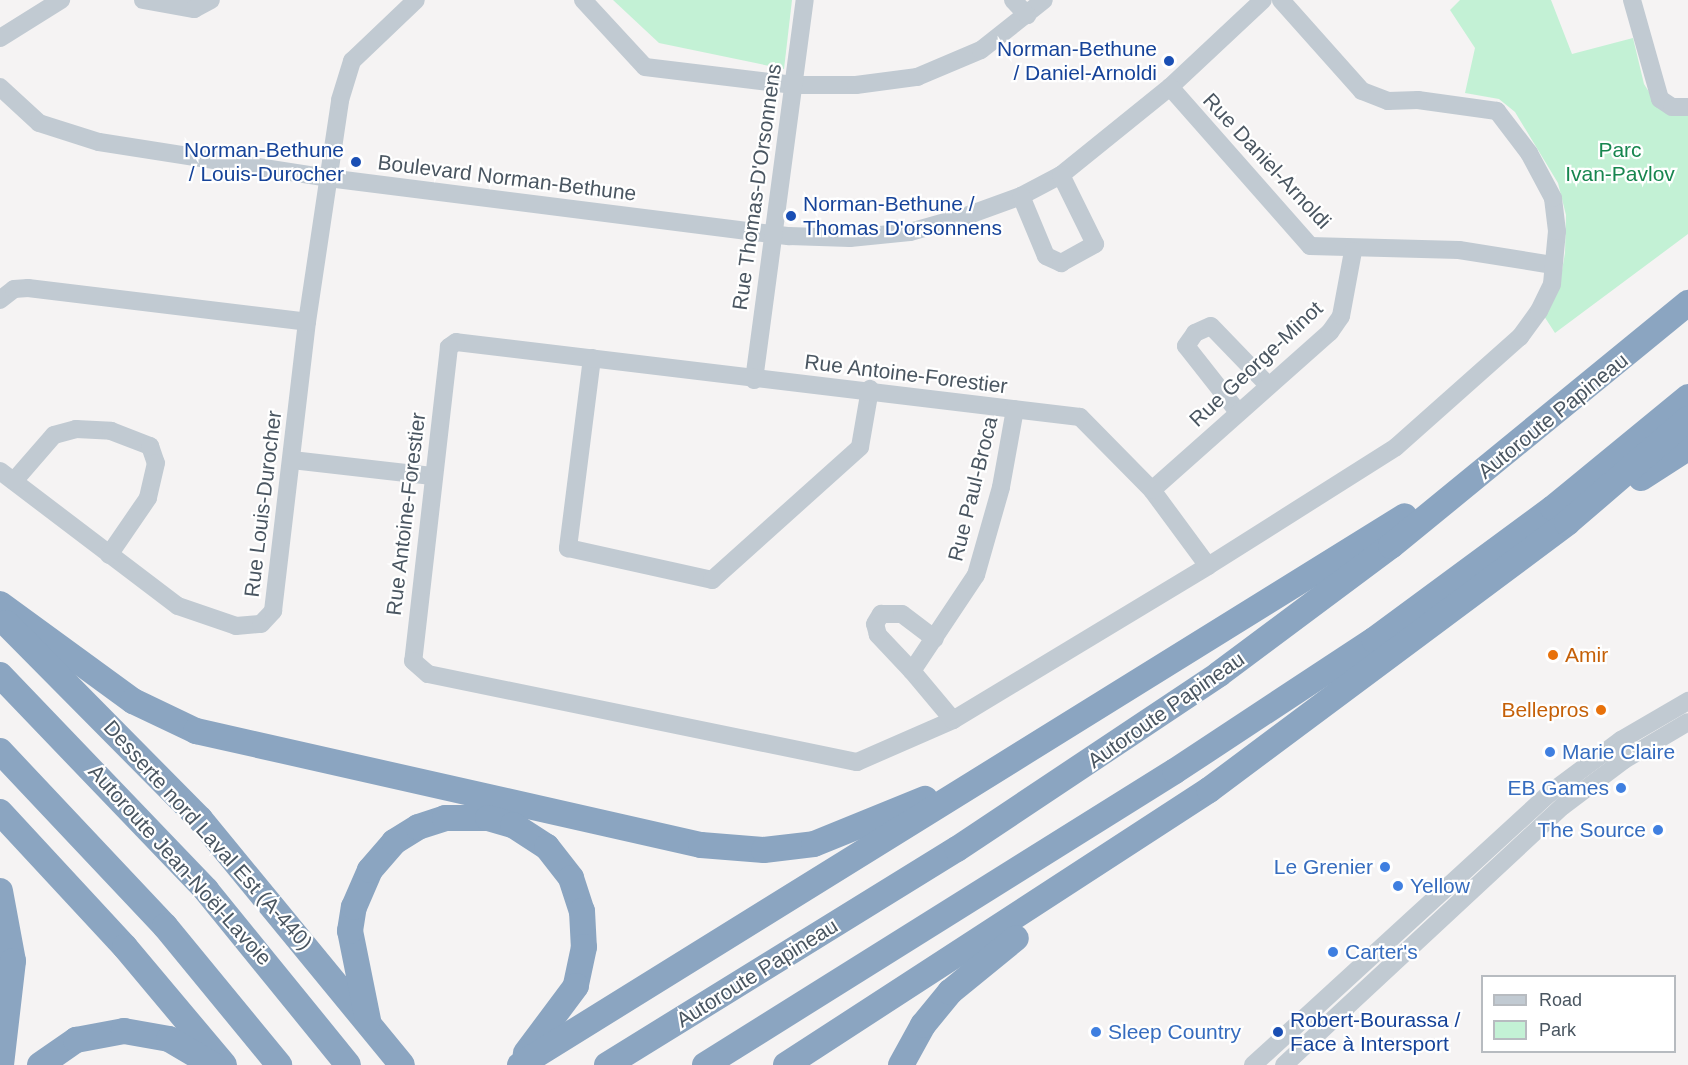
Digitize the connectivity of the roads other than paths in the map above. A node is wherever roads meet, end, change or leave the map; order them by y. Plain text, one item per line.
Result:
1 (61, 0) edge
2 (143, 0) edge
3 (211, 0) edge
4 (416, 0) edge
5 (583, 0) edge
6 (805, 0) edge
7 (1013, 0) edge
8 (1044, 0) edge
9 (1263, 0) edge
10 (1281, 0) edge
11 (1632, 0) edge
12 (1027, 15) junction
13 (0, 38) edge
14 (794, 85) junction
15 (0, 87) edge
16 (1170, 87) junction
17 (1688, 107) edge
18 (1061, 175) junction
19 (328, 178) junction
20 (1021, 196) junction
21 (772, 233) junction
22 (1353, 251) junction
23 (1553, 265) junction
24 (0, 300) edge
25 (1688, 303) edge
26 (307, 322) junction
27 (592, 358) junction
28 (754, 380) junction
29 (1267, 384) junction
30 (870, 390) junction
31 (1688, 397) edge
32 (1566, 405) junction
33 (1015, 409) junction
34 (1238, 412) junction
35 (1688, 419) edge
36 (1688, 448) edge
37 (292, 460) junction
38 (7, 476) edge
39 (432, 476) junction
40 (1152, 490) junction
41 (1567, 524) junction
42 (109, 555) junction
43 (1208, 566) junction
44 (0, 604) edge
45 (0, 618) edge
46 (935, 639) junction
47 (912, 671) junction
48 (0, 675) edge
49 (1688, 701) edge
50 (953, 720) junction
51 (1688, 722) edge
52 (0, 751) edge
53 (1023, 754) junction
54 (0, 812) edge
55 (1156, 828) junction
56 (0, 891) edge
57 (368, 1020) junction
58 (1, 1065) edge
59 (40, 1065) edge
60 (213, 1065) edge
61 (224, 1065) edge
62 (279, 1065) edge
63 (348, 1065) edge
64 (402, 1065) edge
65 (519, 1065) edge
66 (607, 1065) edge
67 (705, 1065) edge
68 (786, 1065) edge
69 (901, 1065) edge
70 (1252, 1065) edge
71 (1284, 1065) edge

1 - 13 street
2 - 3 street
4 - 19 street, Rue Louis-Durocher
5 - 14 street
6 - 14 street, Rue Thomas-D'Orsonnens
7 - 12 street
8 - 12 street
9 - 16 street, Boulevard Norman-Bethune
10 - 23 street, Rue Antoine-Forestier
11 - 17 street
12 - 14 street
14 - 21 street, Rue Thomas-D'Orsonnens
15 - 19 street, Boulevard Norman-Bethune
16 - 18 street, Boulevard Norman-Bethune
16 - 22 street, Rue Daniel-Arnoldi
18 - 20 street, Boulevard Norman-Bethune
18 - 20 street
19 - 21 street, Boulevard Norman-Bethune
19 - 26 street, Rue Louis-Durocher
20 - 21 street, Boulevard Norman-Bethune
21 - 28 street, Rue Thomas-D'Orsonnens
22 - 23 street, Rue Daniel-Arnoldi
22 - 29 street, Rue George-Minot
23 - 43 street, Rue Antoine-Forestier
24 - 26 street
25 - 32 highway, Autoroute Papineau
26 - 37 street, Rue Louis-Durocher
27 - 28 street, Rue Antoine-Forestier
27 - 30 street
27 - 39 street, Rue Antoine-Forestier
28 - 30 street, Rue Antoine-Forestier
29 - 34 street, Rue George-Minot
29 - 34 street
30 - 33 street, Rue Antoine-Forestier
31 - 67 highway
32 - 53 highway
32 - 66 highway, Autoroute Papineau
33 - 40 street, Rue Antoine-Forestier
33 - 46 street, Rue Paul-Broca
34 - 40 street, Rue George-Minot
35 - 41 highway
36 - 41 highway
37 - 39 street
37 - 42 street, Rue Louis-Durocher
38 - 42 street, Rue Louis-Durocher
38 - 42 street, Rue Louis-Durocher
39 - 50 street, Rue Antoine-Forestier
40 - 43 street, Rue Antoine-Forestier
41 - 55 highway
43 - 50 street, Rue Antoine-Forestier
44 - 53 highway
45 - 57 highway, Desserte nord Laval Est (A-440)
46 - 47 street, Rue Paul-Broca
46 - 47 street
47 - 50 street
48 - 63 highway, Autoroute Jean-Noël-Lavoie
49 - 70 street
51 - 71 street
52 - 62 highway
53 - 65 highway
54 - 61 highway
55 - 68 highway
55 - 69 highway
56 - 58 highway
57 - 64 highway, Desserte nord Laval Est (A-440)
57 - 65 highway
59 - 60 highway

